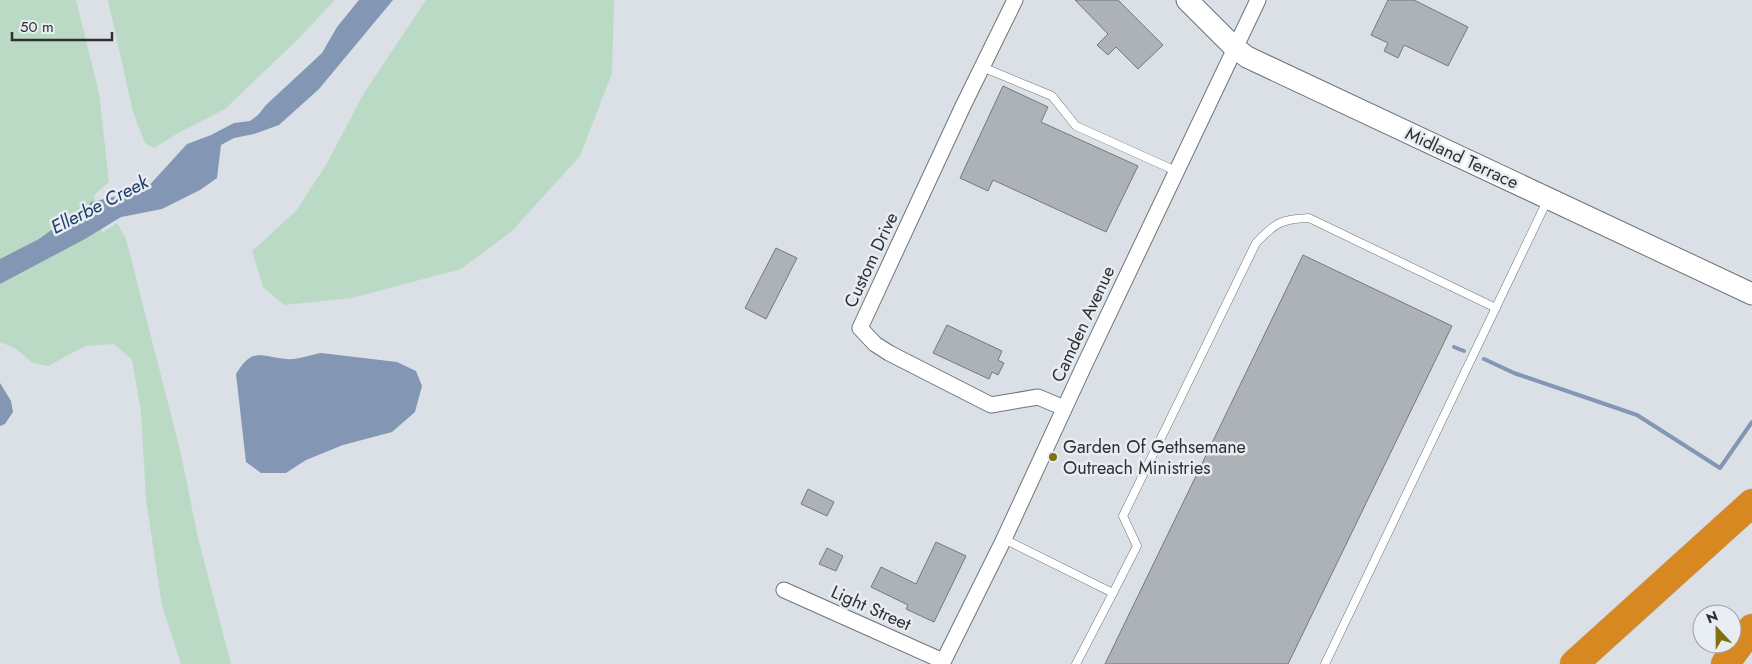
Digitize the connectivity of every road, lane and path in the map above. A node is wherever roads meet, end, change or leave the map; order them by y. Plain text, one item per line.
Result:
1 (1015, 0) edge
2 (1187, 0) edge
3 (1258, 0) edge
4 (1234, 47) junction
5 (982, 67) junction
6 (1176, 171) junction
7 (1549, 199) junction
8 (1752, 294) edge
9 (1496, 308) junction
10 (1064, 408) junction
11 (1752, 503) edge
12 (1004, 540) junction
13 (784, 590) dead end
14 (1113, 593) junction
15 (1752, 628) edge
16 (942, 662) edge
17 (1076, 664) edge
18 (1325, 664) edge
19 (1574, 664) edge
20 (1725, 664) edge

1 - 5 street, Custom Drive
2 - 4 street, Midland Terrace
3 - 4 street, Camden Avenue
4 - 6 street, Camden Avenue
4 - 7 street, Midland Terrace
5 - 6 lane
5 - 10 street, Custom Drive
6 - 10 street, Camden Avenue
7 - 8 street, Midland Terrace
7 - 9 lane
9 - 14 lane
9 - 18 lane
10 - 12 street, Camden Avenue
11 - 19 highway
12 - 14 lane
12 - 16 street, Camden Avenue
13 - 16 street, Light Street
14 - 17 lane
15 - 20 highway

